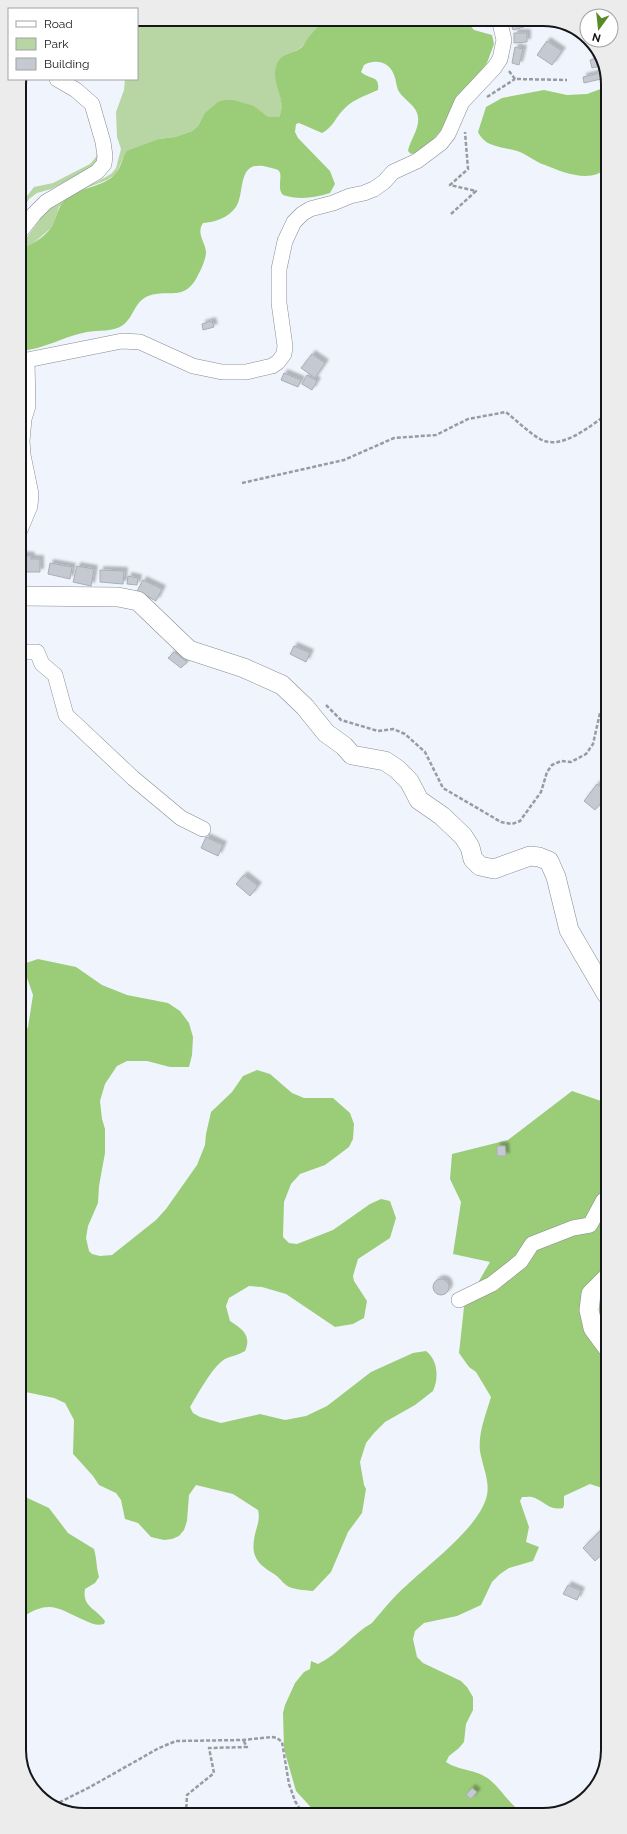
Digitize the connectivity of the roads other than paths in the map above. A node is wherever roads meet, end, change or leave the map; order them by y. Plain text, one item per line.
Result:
1 (501, 26) edge
2 (59, 80) edge
3 (26, 224) edge
4 (26, 412) edge
5 (26, 470) edge
6 (26, 516) edge
7 (26, 596) edge
8 (26, 652) edge
9 (203, 829) dead end
10 (601, 984) edge
11 (601, 1205) edge
12 (601, 1284) edge
13 (459, 1300) dead end
14 (601, 1338) edge

1 - 4 street
2 - 3 street
5 - 6 street
7 - 10 main road
8 - 9 street
11 - 13 street
12 - 14 main road

